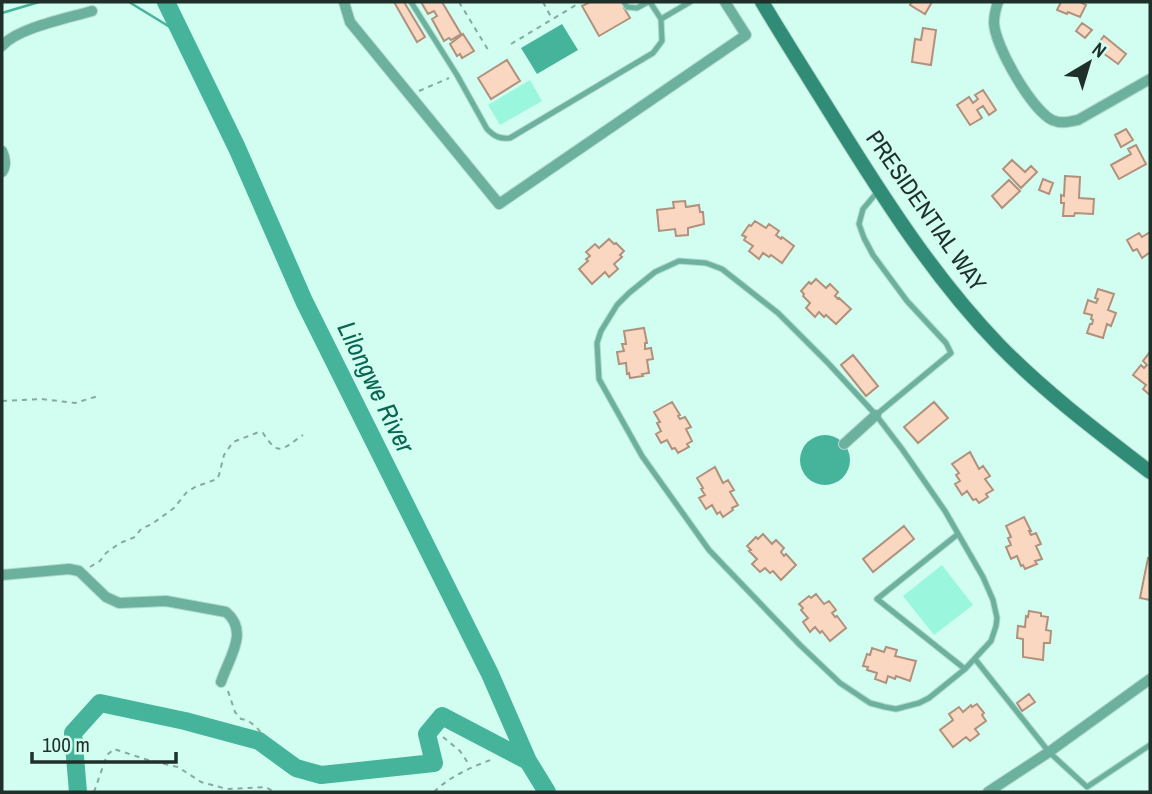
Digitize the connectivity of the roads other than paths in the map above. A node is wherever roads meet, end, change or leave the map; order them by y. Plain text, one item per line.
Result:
1 (344, 2) edge
2 (411, 2) edge
3 (624, 2) edge
4 (649, 2) edge
5 (690, 2) edge
6 (725, 2) edge
7 (762, 2) edge
8 (998, 2) edge
9 (92, 11) dead end
10 (661, 19) junction
11 (2, 46) edge
12 (1150, 79) edge
13 (2, 150) edge
14 (2, 172) edge
15 (879, 190) junction
16 (876, 415) junction
17 (844, 444) dead end
18 (1150, 472) edge
19 (958, 534) junction
20 (2, 575) edge
21 (975, 659) junction
22 (965, 669) junction
23 (1150, 679) edge
24 (221, 682) road end
25 (1150, 745) edge
26 (1049, 752) junction
27 (988, 792) edge

1 - 6 street
2 - 10 lane
3 - 4 lane
4 - 10 lane
5 - 10 lane
7 - 15 main road, PRESIDENTIAL WAY
8 - 12 street
9 - 11 street
13 - 14 street
15 - 16 lane
15 - 18 main road, PRESIDENTIAL WAY
16 - 17 street
16 - 19 lane
16 - 22 lane
19 - 21 lane
19 - 22 lane
20 - 24 street
21 - 22 lane
21 - 26 lane
23 - 26 street
25 - 26 lane
26 - 27 street

